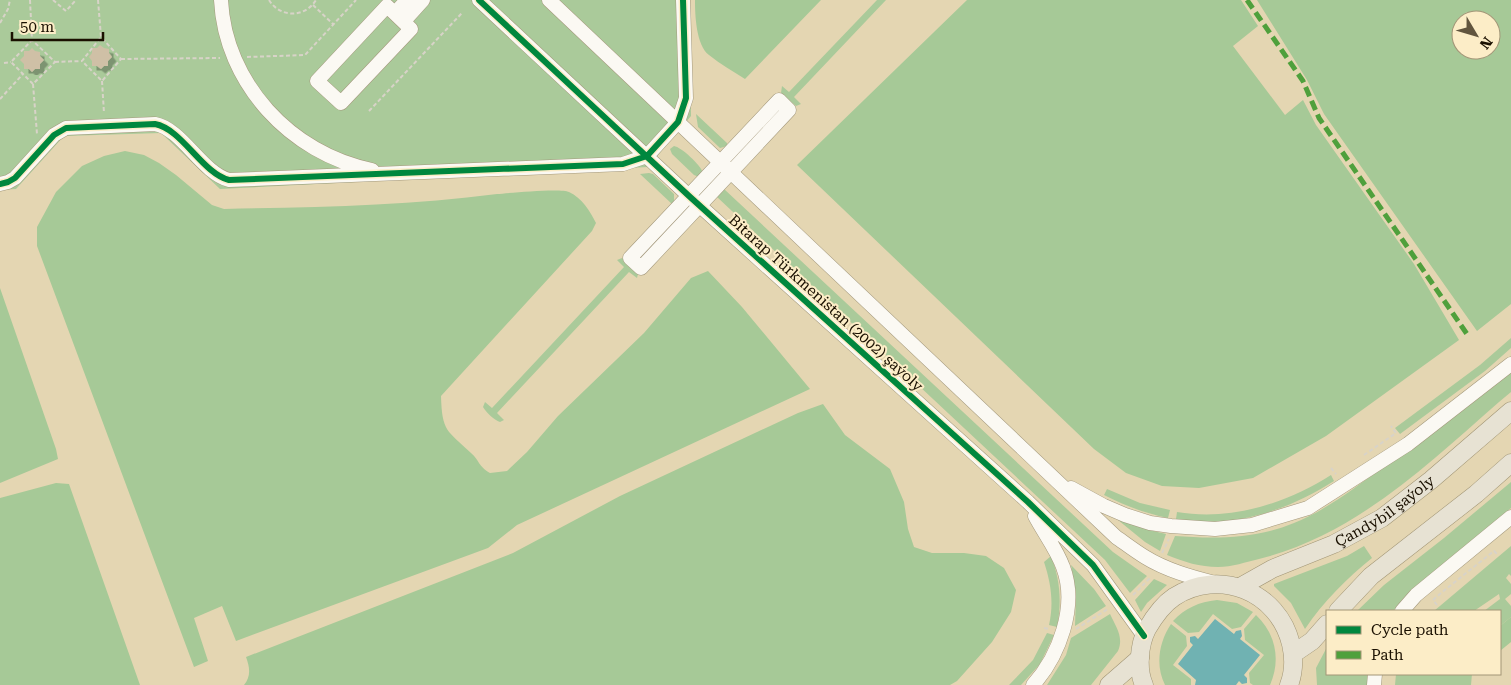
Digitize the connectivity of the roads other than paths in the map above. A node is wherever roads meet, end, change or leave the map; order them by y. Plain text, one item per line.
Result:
1 (221, 0) edge
2 (407, 0) edge
3 (423, 0) edge
4 (479, 0) edge
5 (549, 0) edge
6 (683, 0) edge
7 (399, 17) junction
8 (678, 122) junction
9 (647, 156) junction
10 (726, 167) junction
11 (392, 174) junction
12 (0, 184) edge
13 (694, 201) junction
14 (1511, 364) edge
15 (1511, 410) edge
16 (1511, 463) edge
17 (1053, 477) junction
18 (1028, 502) junction
19 (1511, 517) edge
20 (1218, 584) junction
21 (1240, 588) junction
22 (1339, 610) edge
23 (1403, 610) edge
24 (1326, 625) edge
25 (1144, 636) junction
26 (1293, 654) junction
27 (1140, 658) junction
28 (1293, 682) edge
29 (1033, 685) edge
30 (1109, 685) edge
31 (1144, 685) edge

1 - 11 street
2 - 7 street
3 - 7 street
4 - 9 street, Bitarap Türkmenistan (2002) şaýoly
5 - 8 street, Bitarap Türkmenistan (2002) şaýoly
6 - 8 street
7 - 7 street
8 - 9 street
8 - 10 street, Bitarap Türkmenistan (2002) şaýoly
9 - 11 street
9 - 13 street, Bitarap Türkmenistan (2002) şaýoly
10 - 10 street
10 - 13 street
10 - 17 street, Bitarap Türkmenistan (2002) şaýoly
11 - 12 street
13 - 13 street
13 - 18 street, Bitarap Türkmenistan (2002) şaýoly
14 - 17 street, Bitarap Türkmenistan (2002) şaýoly
15 - 21 main road, Çandybil şaýoly
16 - 22 main road
17 - 20 street, Bitarap Türkmenistan (2002) şaýoly
18 - 25 street, Bitarap Türkmenistan (2002) şaýoly
18 - 29 street
19 - 23 street
20 - 21 main road
20 - 25 main road
21 - 26 main road
24 - 26 main road
25 - 27 main road
26 - 28 main road
27 - 30 main road
27 - 31 main road

